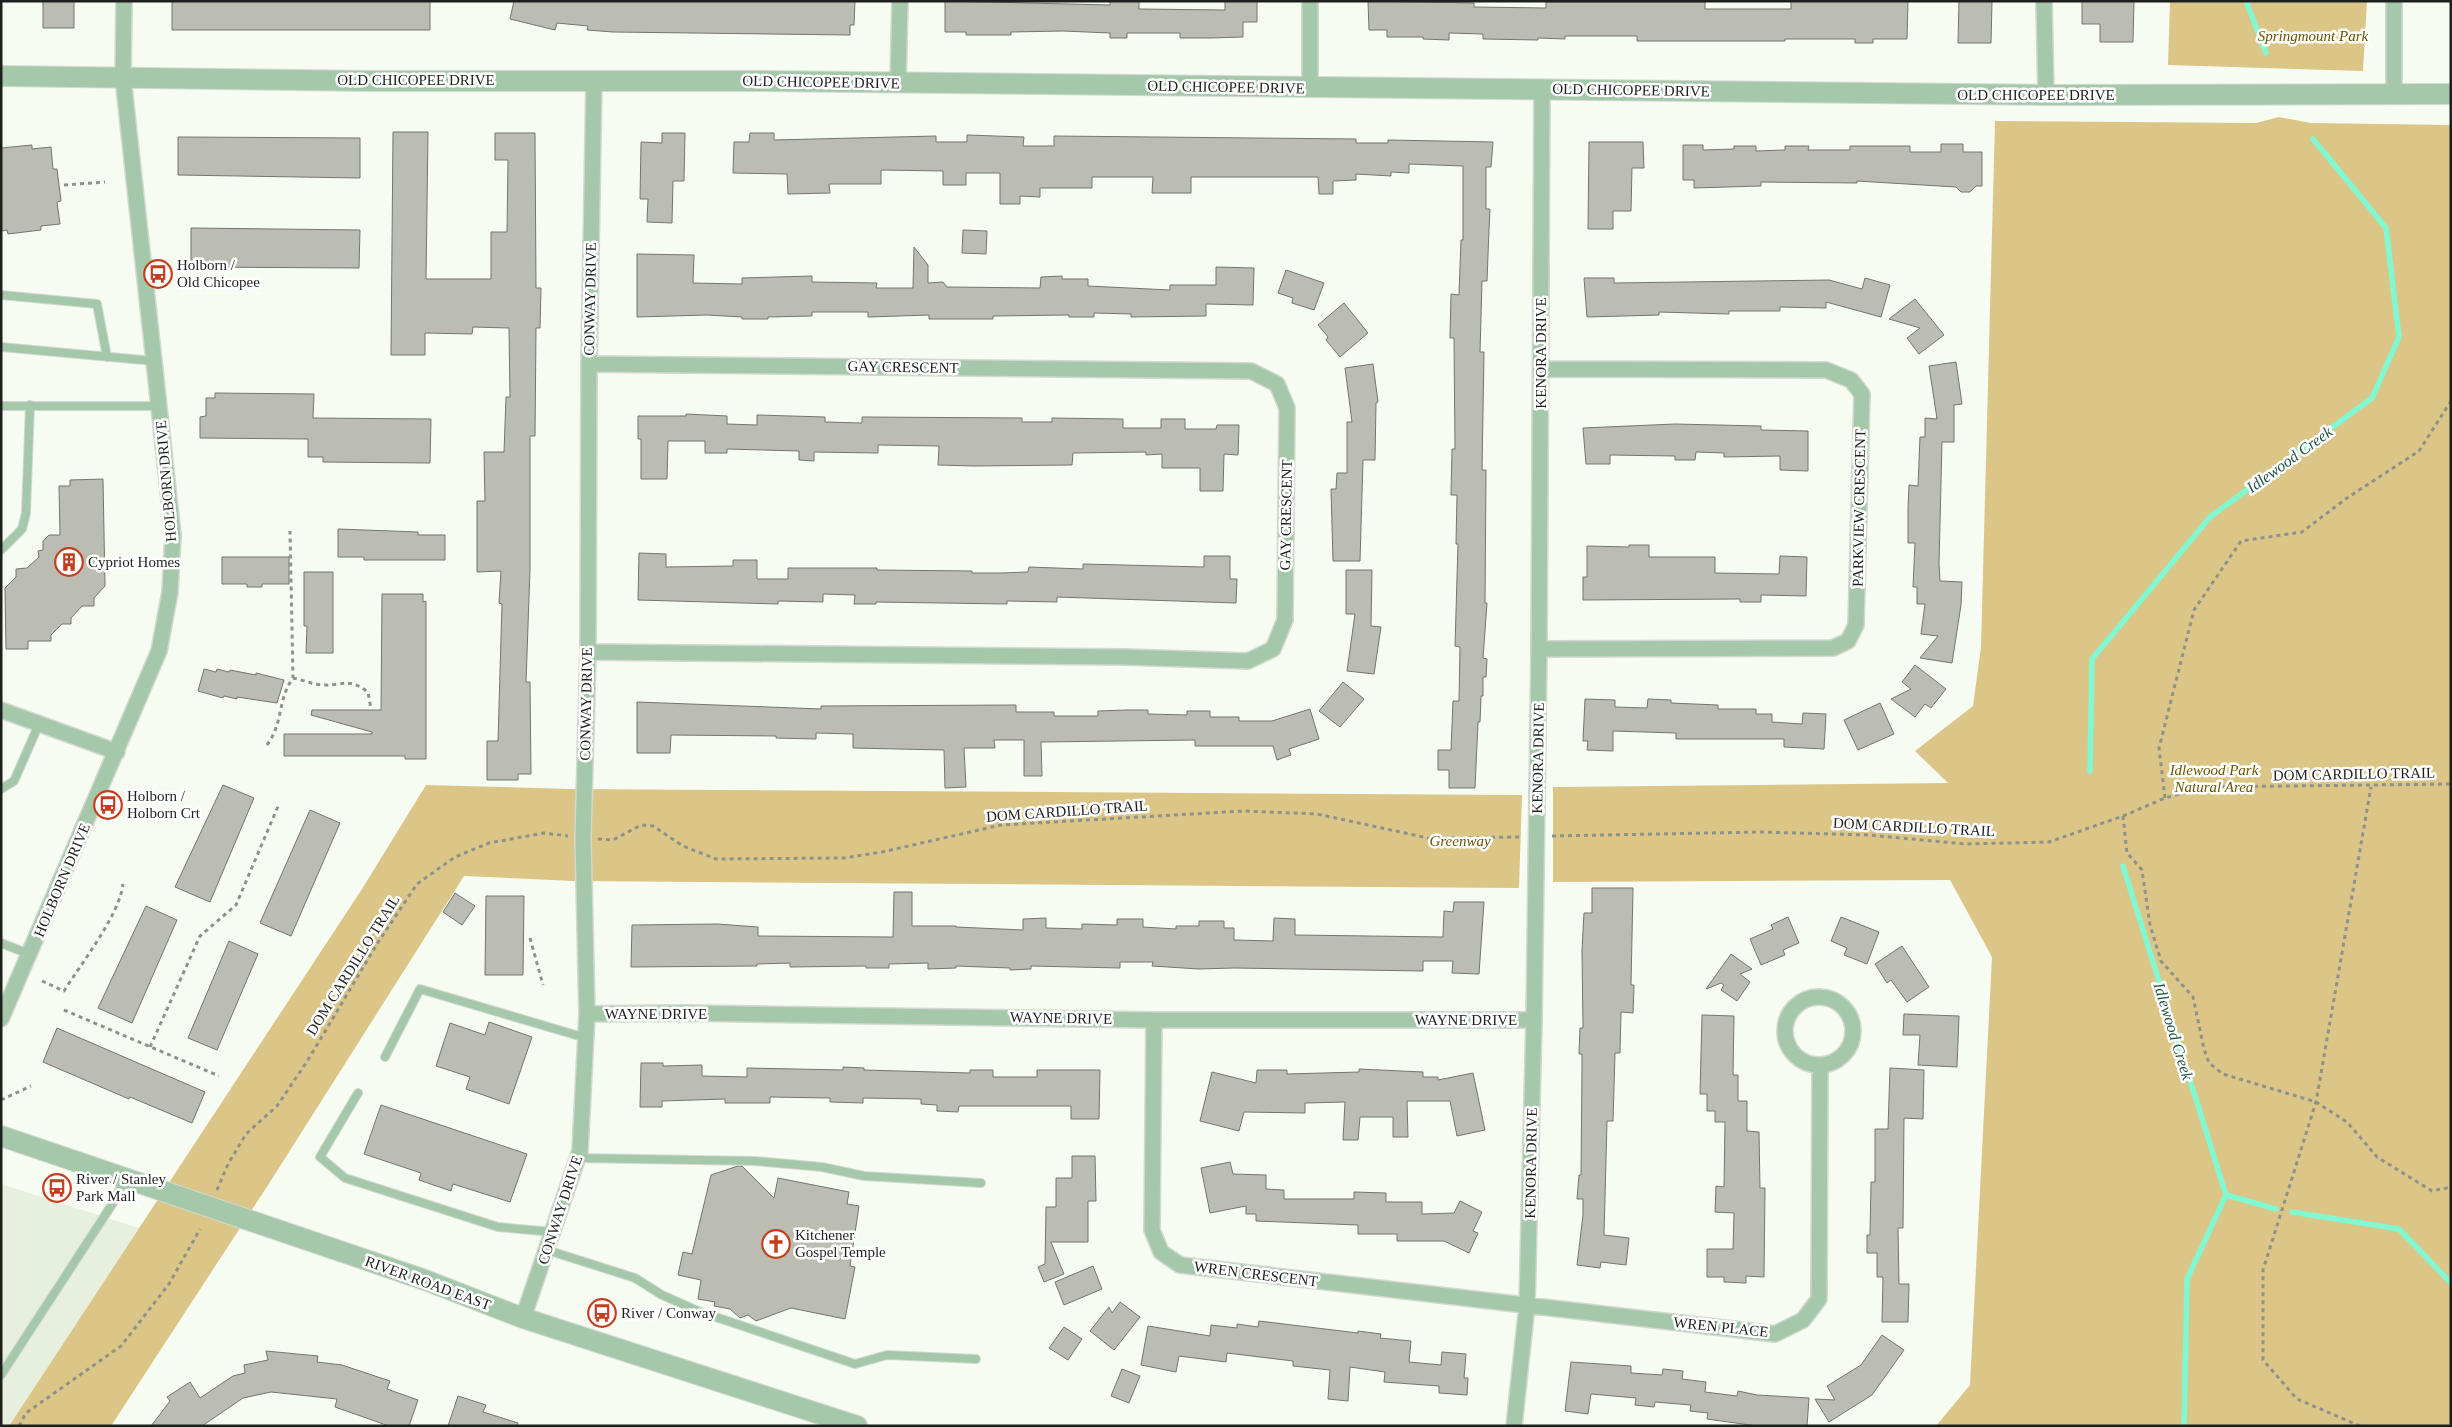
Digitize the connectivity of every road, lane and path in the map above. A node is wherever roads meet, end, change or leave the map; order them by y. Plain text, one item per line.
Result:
1 (124, 1) edge
2 (900, 1) edge
3 (1310, 1) edge
4 (2044, 1) edge
5 (2394, 1) edge
6 (1, 76) edge
7 (123, 78) junction
8 (594, 80) junction
9 (898, 84) junction
10 (1310, 88) junction
11 (1542, 89) junction
12 (2394, 94) junction
13 (2451, 94) edge
14 (2046, 95) junction
15 (105, 182) dead end
16 (64, 185) dead end
17 (1, 295) edge
18 (1, 347) edge
19 (107, 357) junction
20 (154, 361) junction
21 (589, 364) junction
22 (1540, 369) junction
23 (2451, 401) edge
24 (30, 405) junction
25 (1, 406) edge
26 (160, 406) junction
27 (290, 531) dead end
28 (1, 550) edge
29 (1539, 649) junction
30 (588, 652) junction
31 (293, 678) junction
32 (370, 709) dead end
33 (1, 710) edge
34 (39, 724) junction
35 (267, 745) dead end
36 (117, 752) junction
37 (2451, 784) edge
38 (2371, 787) junction
39 (1, 789) edge
40 (2165, 798) junction
41 (279, 804) dead end
42 (2123, 816) junction
43 (571, 836) dead end
44 (1547, 836) dead end
45 (1521, 837) dead end
46 (596, 839) dead end
47 (122, 884) dead end
48 (530, 938) dead end
49 (1, 943) edge
50 (29, 954) junction
51 (42, 981) dead end
52 (543, 984) dead end
53 (64, 1010) dead end
54 (587, 1014) junction
55 (1, 1019) edge
56 (1154, 1020) junction
57 (1534, 1020) junction
58 (586, 1038) junction
59 (150, 1047) junction
60 (385, 1057) dead end
61 (1820, 1066) junction
62 (219, 1076) dead end
63 (31, 1086) dead end
64 (358, 1093) dead end
65 (1, 1100) edge
66 (2316, 1102) junction
67 (1, 1136) edge
68 (578, 1158) junction
69 (124, 1179) junction
70 (981, 1182) dead end
71 (2451, 1188) edge
72 (215, 1194) dead end
73 (200, 1229) dead end
74 (553, 1232) junction
75 (547, 1250) junction
76 (1527, 1305) junction
77 (523, 1318) junction
78 (976, 1359) dead end
79 (1, 1375) edge
80 (19, 1426) edge
81 (857, 1426) edge
82 (1514, 1426) edge
83 (2360, 1426) edge

1 - 7 street, HOLBORN DRIVE
2 - 9 street
3 - 10 street
4 - 14 street
5 - 12 street
6 - 7 street, OLD CHICOPEE DRIVE
7 - 8 street, OLD CHICOPEE DRIVE
7 - 20 street, HOLBORN DRIVE
8 - 9 street, OLD CHICOPEE DRIVE
8 - 21 street, CONWAY DRIVE
9 - 10 street, OLD CHICOPEE DRIVE
10 - 11 street, OLD CHICOPEE DRIVE
11 - 14 street, OLD CHICOPEE DRIVE
11 - 22 street, KENORA DRIVE
12 - 13 street, OLD CHICOPEE DRIVE
12 - 14 street, OLD CHICOPEE DRIVE
15 - 16 path
17 - 19 lane
18 - 19 lane
19 - 20 lane
20 - 26 street, HOLBORN DRIVE
21 - 30 street, CONWAY DRIVE
21 - 30 street, GAY CRESCENT
22 - 29 street, KENORA DRIVE
22 - 29 street, PARKVIEW CRESCENT
23 - 40 path
24 - 25 lane
24 - 26 lane
24 - 28 lane
26 - 36 street, HOLBORN DRIVE
27 - 31 path
29 - 57 street, KENORA DRIVE
30 - 54 street, CONWAY DRIVE
31 - 32 path
31 - 35 path
33 - 34 street
34 - 36 street
34 - 39 lane
36 - 50 street, HOLBORN DRIVE
37 - 38 path, DOM CARDILLO TRAIL
38 - 40 path, DOM CARDILLO TRAIL
38 - 66 path
40 - 42 path, DOM CARDILLO TRAIL
41 - 59 path
42 - 44 path, DOM CARDILLO TRAIL
42 - 66 path
43 - 72 path, DOM CARDILLO TRAIL
45 - 46 path, DOM CARDILLO TRAIL
47 - 51 path
48 - 52 path
49 - 50 lane
50 - 55 street, HOLBORN DRIVE
53 - 59 path
54 - 56 street, WAYNE DRIVE
54 - 58 street, CONWAY DRIVE
56 - 57 street, WAYNE DRIVE
56 - 76 street, WREN CRESCENT
57 - 76 street, KENORA DRIVE
58 - 60 lane
58 - 68 street, CONWAY DRIVE
59 - 62 path
61 - 61 street
61 - 76 street, WREN PLACE
63 - 65 path
64 - 74 lane
66 - 71 path
66 - 83 path
67 - 69 street, RIVER ROAD EAST
68 - 70 lane
68 - 74 street, CONWAY DRIVE
69 - 77 street, RIVER ROAD EAST
69 - 79 lane
73 - 80 path
74 - 75 street, CONWAY DRIVE
75 - 77 street, CONWAY DRIVE
75 - 78 lane
76 - 82 street, KENORA DRIVE
77 - 81 street, RIVER ROAD EAST

